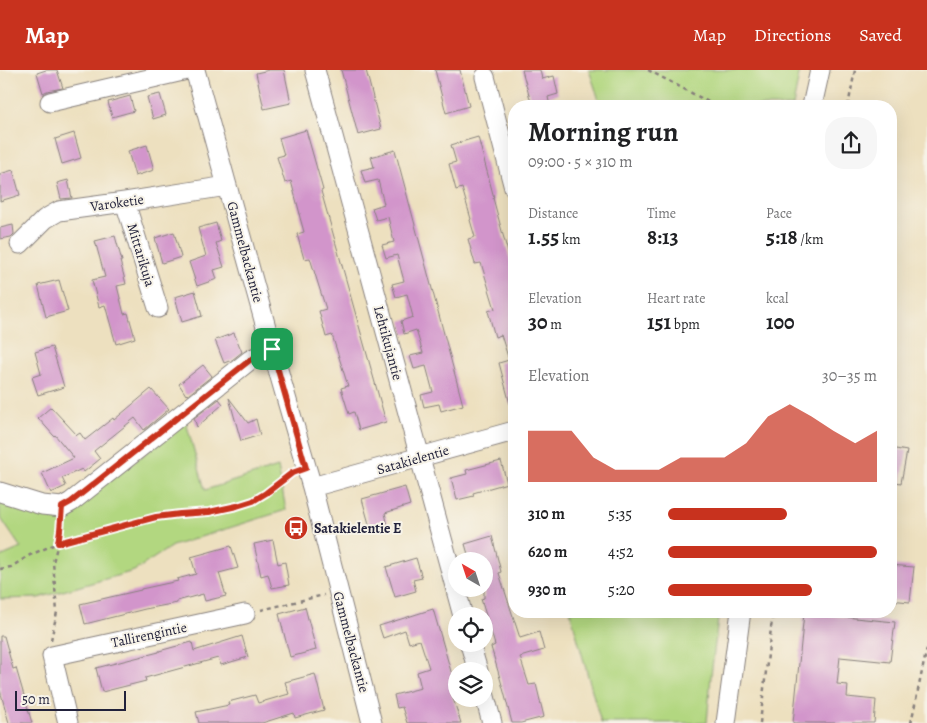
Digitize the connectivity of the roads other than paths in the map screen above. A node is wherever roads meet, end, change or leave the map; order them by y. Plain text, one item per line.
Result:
1 (187, 70) edge
2 (195, 70) edge
3 (315, 70) edge
4 (820, 70) edge
5 (485, 77) dead end
6 (813, 100) edge
7 (50, 102) dead end
8 (508, 165) edge
9 (227, 186) junction
10 (125, 202) junction
11 (20, 244) dead end
12 (158, 308) dead end
13 (272, 349) junction
14 (508, 433) edge
15 (419, 458) junction
16 (312, 487) junction
17 (0, 492) edge
18 (460, 607) edge
19 (245, 614) road end
20 (740, 618) edge
21 (734, 666) junction
22 (488, 707) edge
23 (68, 723) edge
24 (372, 723) edge
25 (492, 723) edge
26 (726, 723) edge
27 (735, 723) edge

1 - 7 street
2 - 9 street, Gammelbackantie
3 - 15 street, Lehtikujantie
4 - 6 street
5 - 8 street
9 - 10 street, Varoketie
9 - 13 street, Gammelbackantie
10 - 11 street, Varoketie
10 - 12 street, Mittarikuja
13 - 16 street, Gammelbackantie
13 - 17 street
14 - 15 street, Satakielentie
15 - 16 street, Satakielentie
15 - 18 street, Lehtikujantie
16 - 24 street, Gammelbackantie
19 - 23 street, Tallirengintie
20 - 21 street
21 - 26 street
21 - 27 street
22 - 25 street

